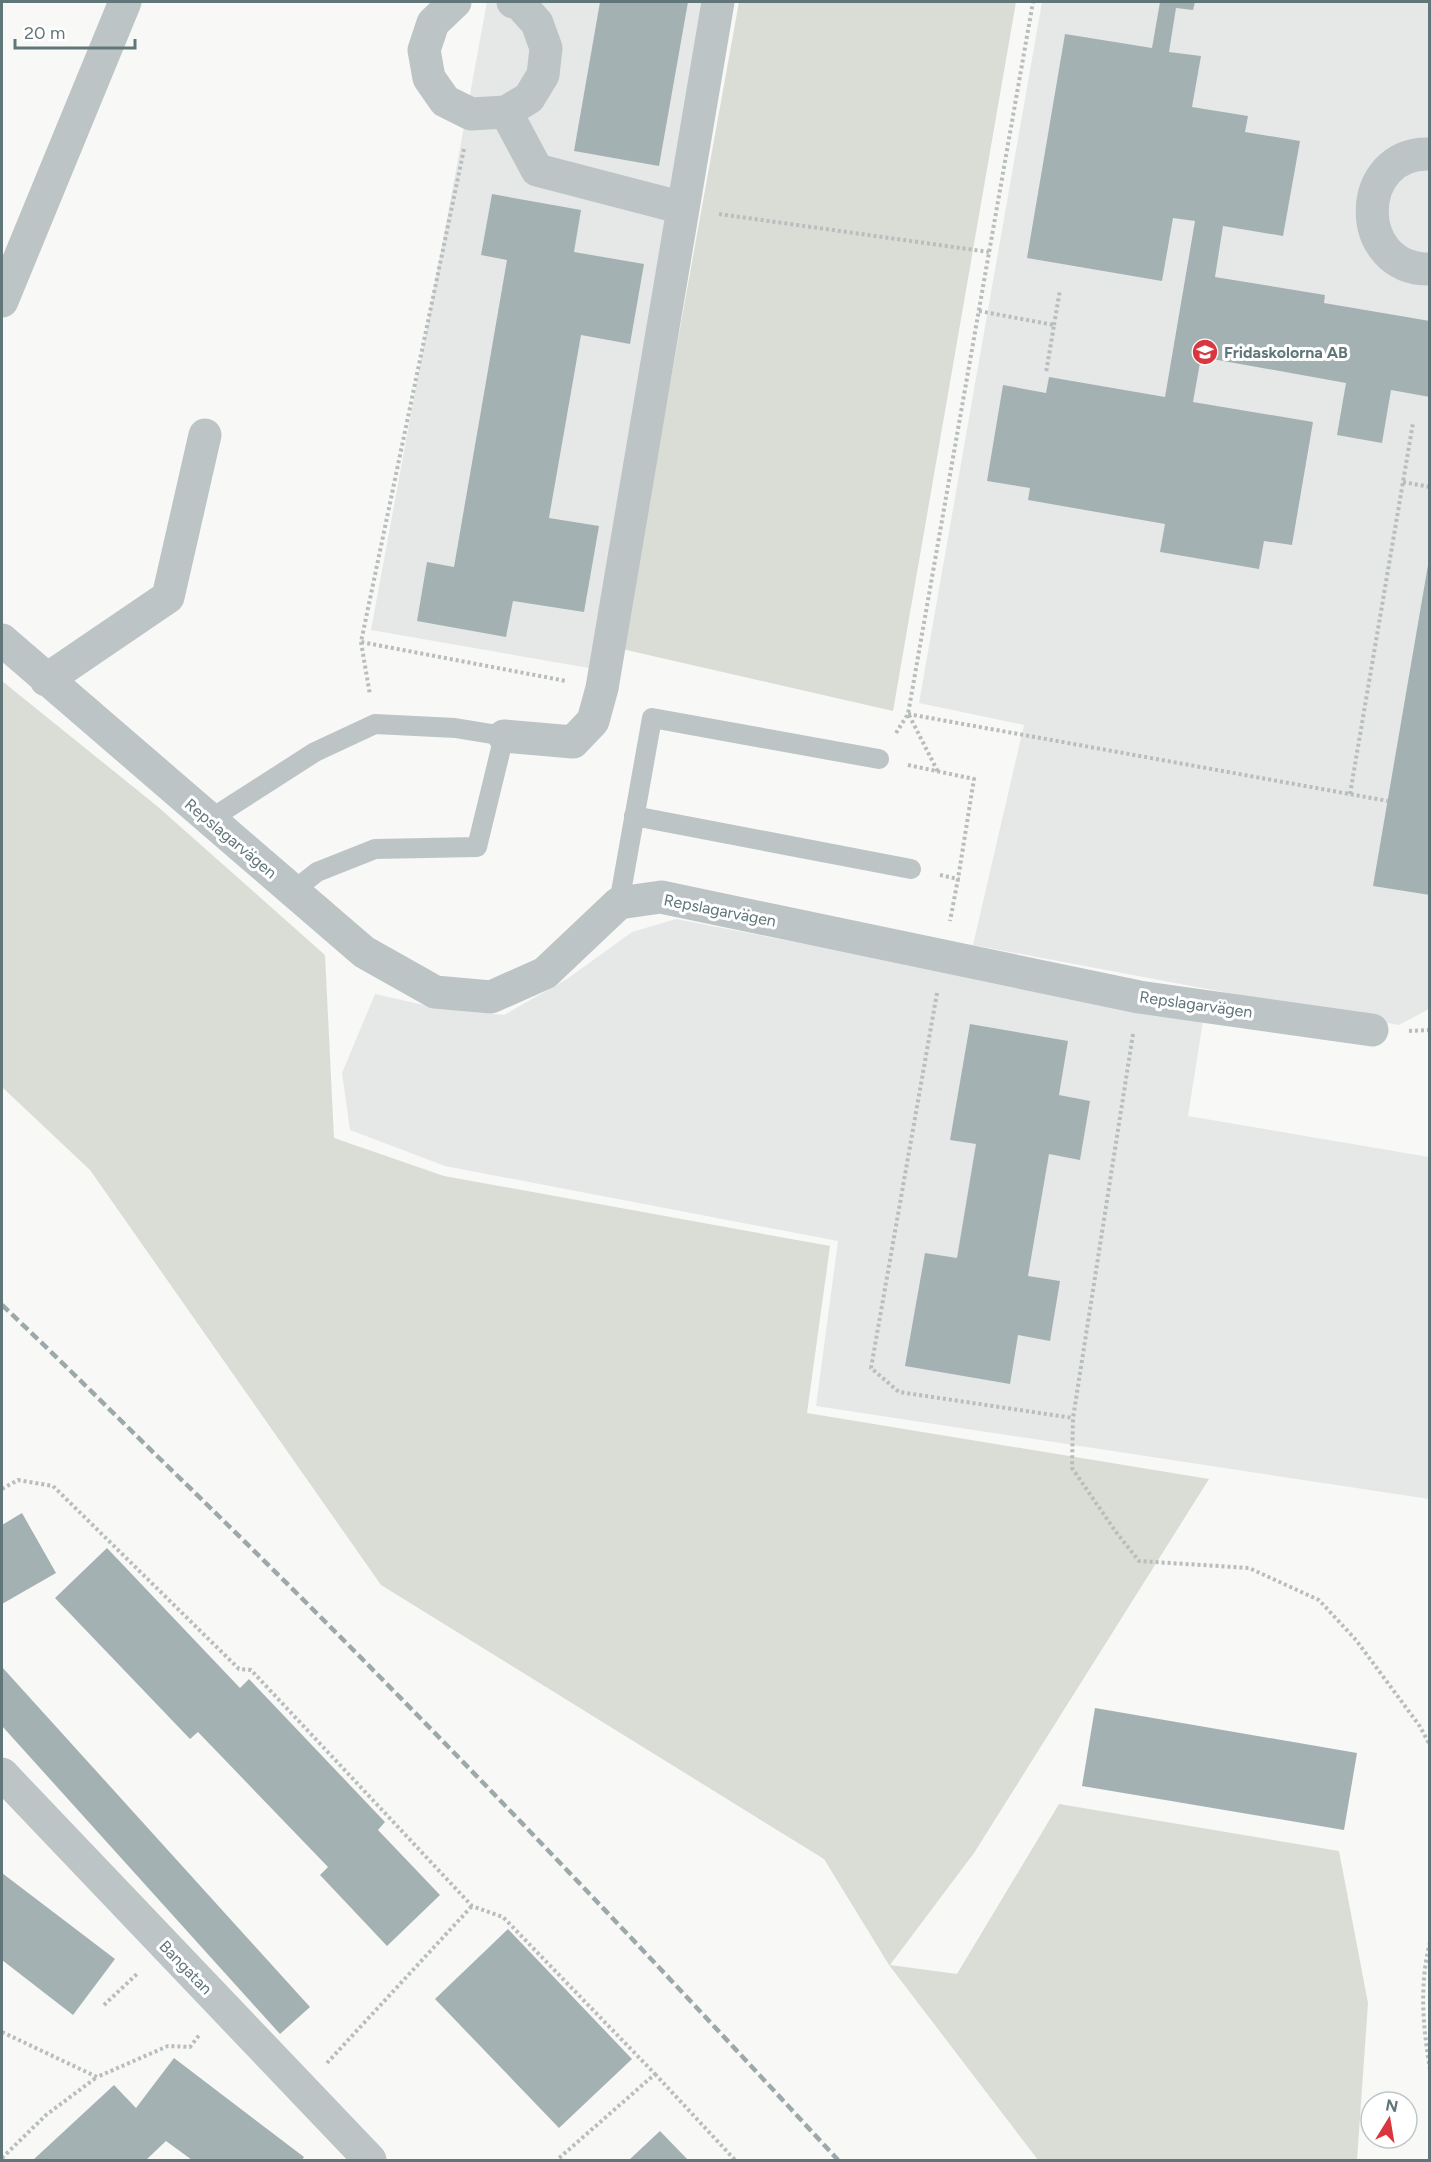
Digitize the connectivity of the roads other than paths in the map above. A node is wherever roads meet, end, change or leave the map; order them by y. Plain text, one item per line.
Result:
1 (125, 2) edge
2 (453, 2) edge
3 (518, 2) edge
4 (718, 2) edge
5 (506, 112) junction
6 (1430, 154) edge
7 (683, 208) junction
8 (1430, 269) edge
9 (2, 301) edge
10 (205, 435) dead end
11 (2, 640) edge
12 (46, 680) junction
13 (504, 736) junction
14 (879, 759) road end
15 (634, 816) junction
16 (209, 820) junction
17 (911, 869) road end
18 (293, 891) junction
19 (619, 903) junction
20 (1372, 1030) dead end
21 (2, 1774) edge
22 (370, 2160) edge

1 - 9 street
2 - 5 street
3 - 5 street
4 - 7 street
5 - 7 street
6 - 8 street
7 - 13 street
10 - 12 street
11 - 12 street, Repslagarvägen
12 - 16 street, Repslagarvägen
13 - 16 lane
13 - 18 lane
14 - 15 lane
15 - 17 lane
15 - 19 lane
16 - 18 street, Repslagarvägen
18 - 19 street, Repslagarvägen
19 - 20 street, Repslagarvägen
21 - 22 street, Bangatan

